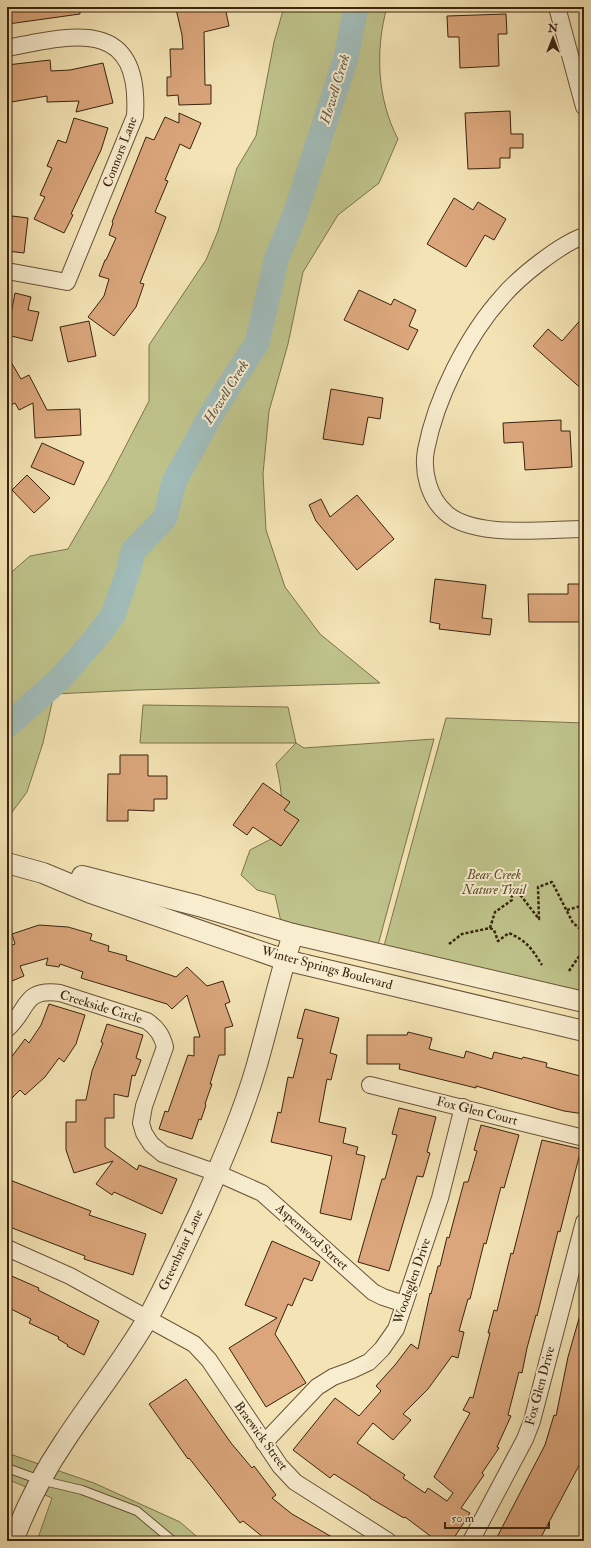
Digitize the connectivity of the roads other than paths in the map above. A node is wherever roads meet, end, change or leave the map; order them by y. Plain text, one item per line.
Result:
1 (557, 7) edge
2 (7, 48) edge
3 (584, 107) edge
4 (584, 236) edge
5 (7, 271) edge
6 (584, 529) edge
7 (7, 852) edge
8 (7, 863) edge
9 (293, 934) junction
10 (285, 960) junction
11 (584, 1002) edge
12 (7, 1029) edge
13 (584, 1031) edge
14 (370, 1085) dead end
15 (463, 1107) junction
16 (584, 1138) edge
17 (217, 1173) junction
18 (584, 1222) edge
19 (7, 1248) edge
20 (404, 1304) junction
21 (148, 1317) junction
22 (264, 1443) junction
23 (7, 1468) edge
24 (40, 1480) junction
25 (14, 1541) edge
26 (173, 1541) edge
27 (388, 1541) edge
28 (471, 1541) edge

1 - 3 street
2 - 5 street, Connors Lane
4 - 6 street
7 - 9 street, Winter Springs Boulevard
8 - 10 street, Winter Springs Boulevard
9 - 10 street, Greenbriar Lane
9 - 11 street, Winter Springs Boulevard
10 - 13 street, Winter Springs Boulevard
10 - 17 street, Greenbriar Lane
12 - 17 street, Creekside Circle
14 - 15 street, Fox Glen Court
15 - 16 street, Fox Glen Court
15 - 20 street, Woodsglen Drive
17 - 20 street, Aspenwood Street
17 - 21 street, Greenbriar Lane
18 - 28 street, Fox Glen Drive
19 - 21 street
20 - 22 street, Woodsglen Drive
21 - 22 street, Braewick Street
21 - 24 street, Greenbriar Lane
22 - 27 street, Braewick Street
23 - 24 lane
24 - 25 street, Greenbriar Lane
24 - 26 lane

